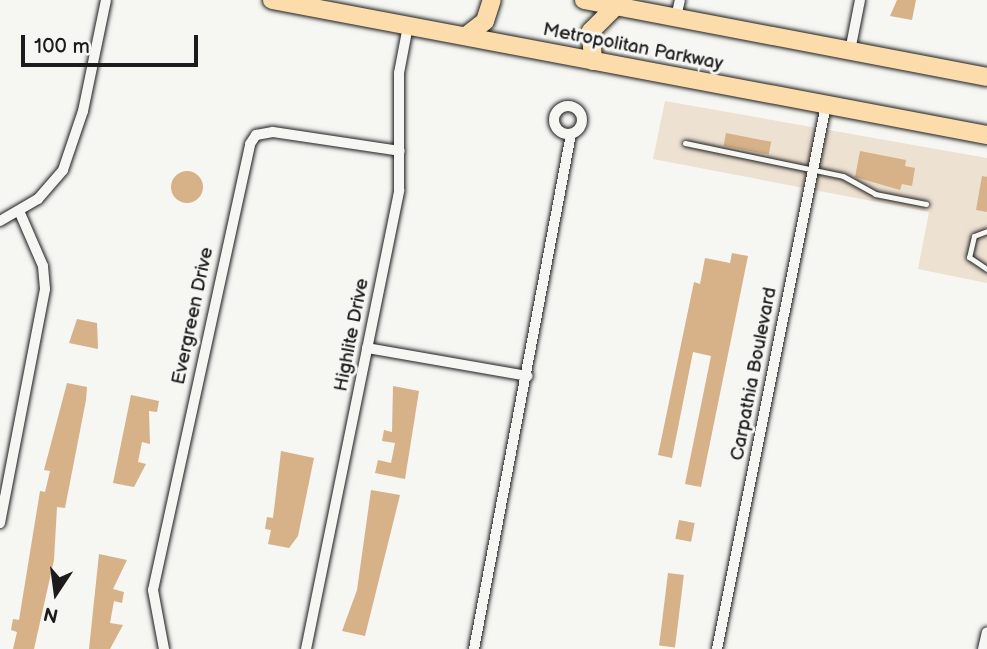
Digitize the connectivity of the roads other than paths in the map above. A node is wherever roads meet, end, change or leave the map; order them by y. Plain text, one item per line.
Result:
1 (106, 0) edge
2 (272, 0) edge
3 (492, 0) edge
4 (584, 0) edge
5 (860, 0) edge
6 (615, 6) junction
7 (678, 9) edge
8 (408, 26) junction
9 (466, 36) junction
10 (850, 51) junction
11 (593, 61) junction
12 (987, 77) edge
13 (826, 105) junction
14 (571, 134) dead end
15 (987, 135) edge
16 (685, 143) dead end
17 (400, 151) junction
18 (812, 170) junction
19 (926, 204) dead end
20 (20, 213) junction
21 (0, 221) edge
22 (987, 231) edge
23 (987, 269) edge
24 (368, 348) junction
25 (528, 376) junction
26 (0, 523) edge
27 (987, 632) edge
28 (164, 649) edge
29 (306, 649) edge
30 (474, 649) edge
31 (717, 649) edge
32 (984, 649) edge

1 - 20 street
2 - 8 main road, Metropolitan Parkway
3 - 9 main road
4 - 6 main road, Metropolitan Parkway
5 - 10 street
6 - 7 main road, Metropolitan Parkway
6 - 11 main road
7 - 10 main road, Metropolitan Parkway
8 - 9 main road, Metropolitan Parkway
8 - 17 street, Highlite Drive
9 - 11 main road, Metropolitan Parkway
10 - 12 main road, Metropolitan Parkway
11 - 13 main road, Metropolitan Parkway
13 - 15 main road, Metropolitan Parkway
13 - 18 street, Carpathia Boulevard
14 - 25 street
16 - 18 lane
17 - 24 street, Highlite Drive
17 - 28 street, Evergreen Drive
18 - 19 lane
18 - 31 street, Carpathia Boulevard
20 - 21 street
20 - 26 street
22 - 23 lane
24 - 25 street
24 - 29 street, Highlite Drive
25 - 30 street
27 - 32 street

